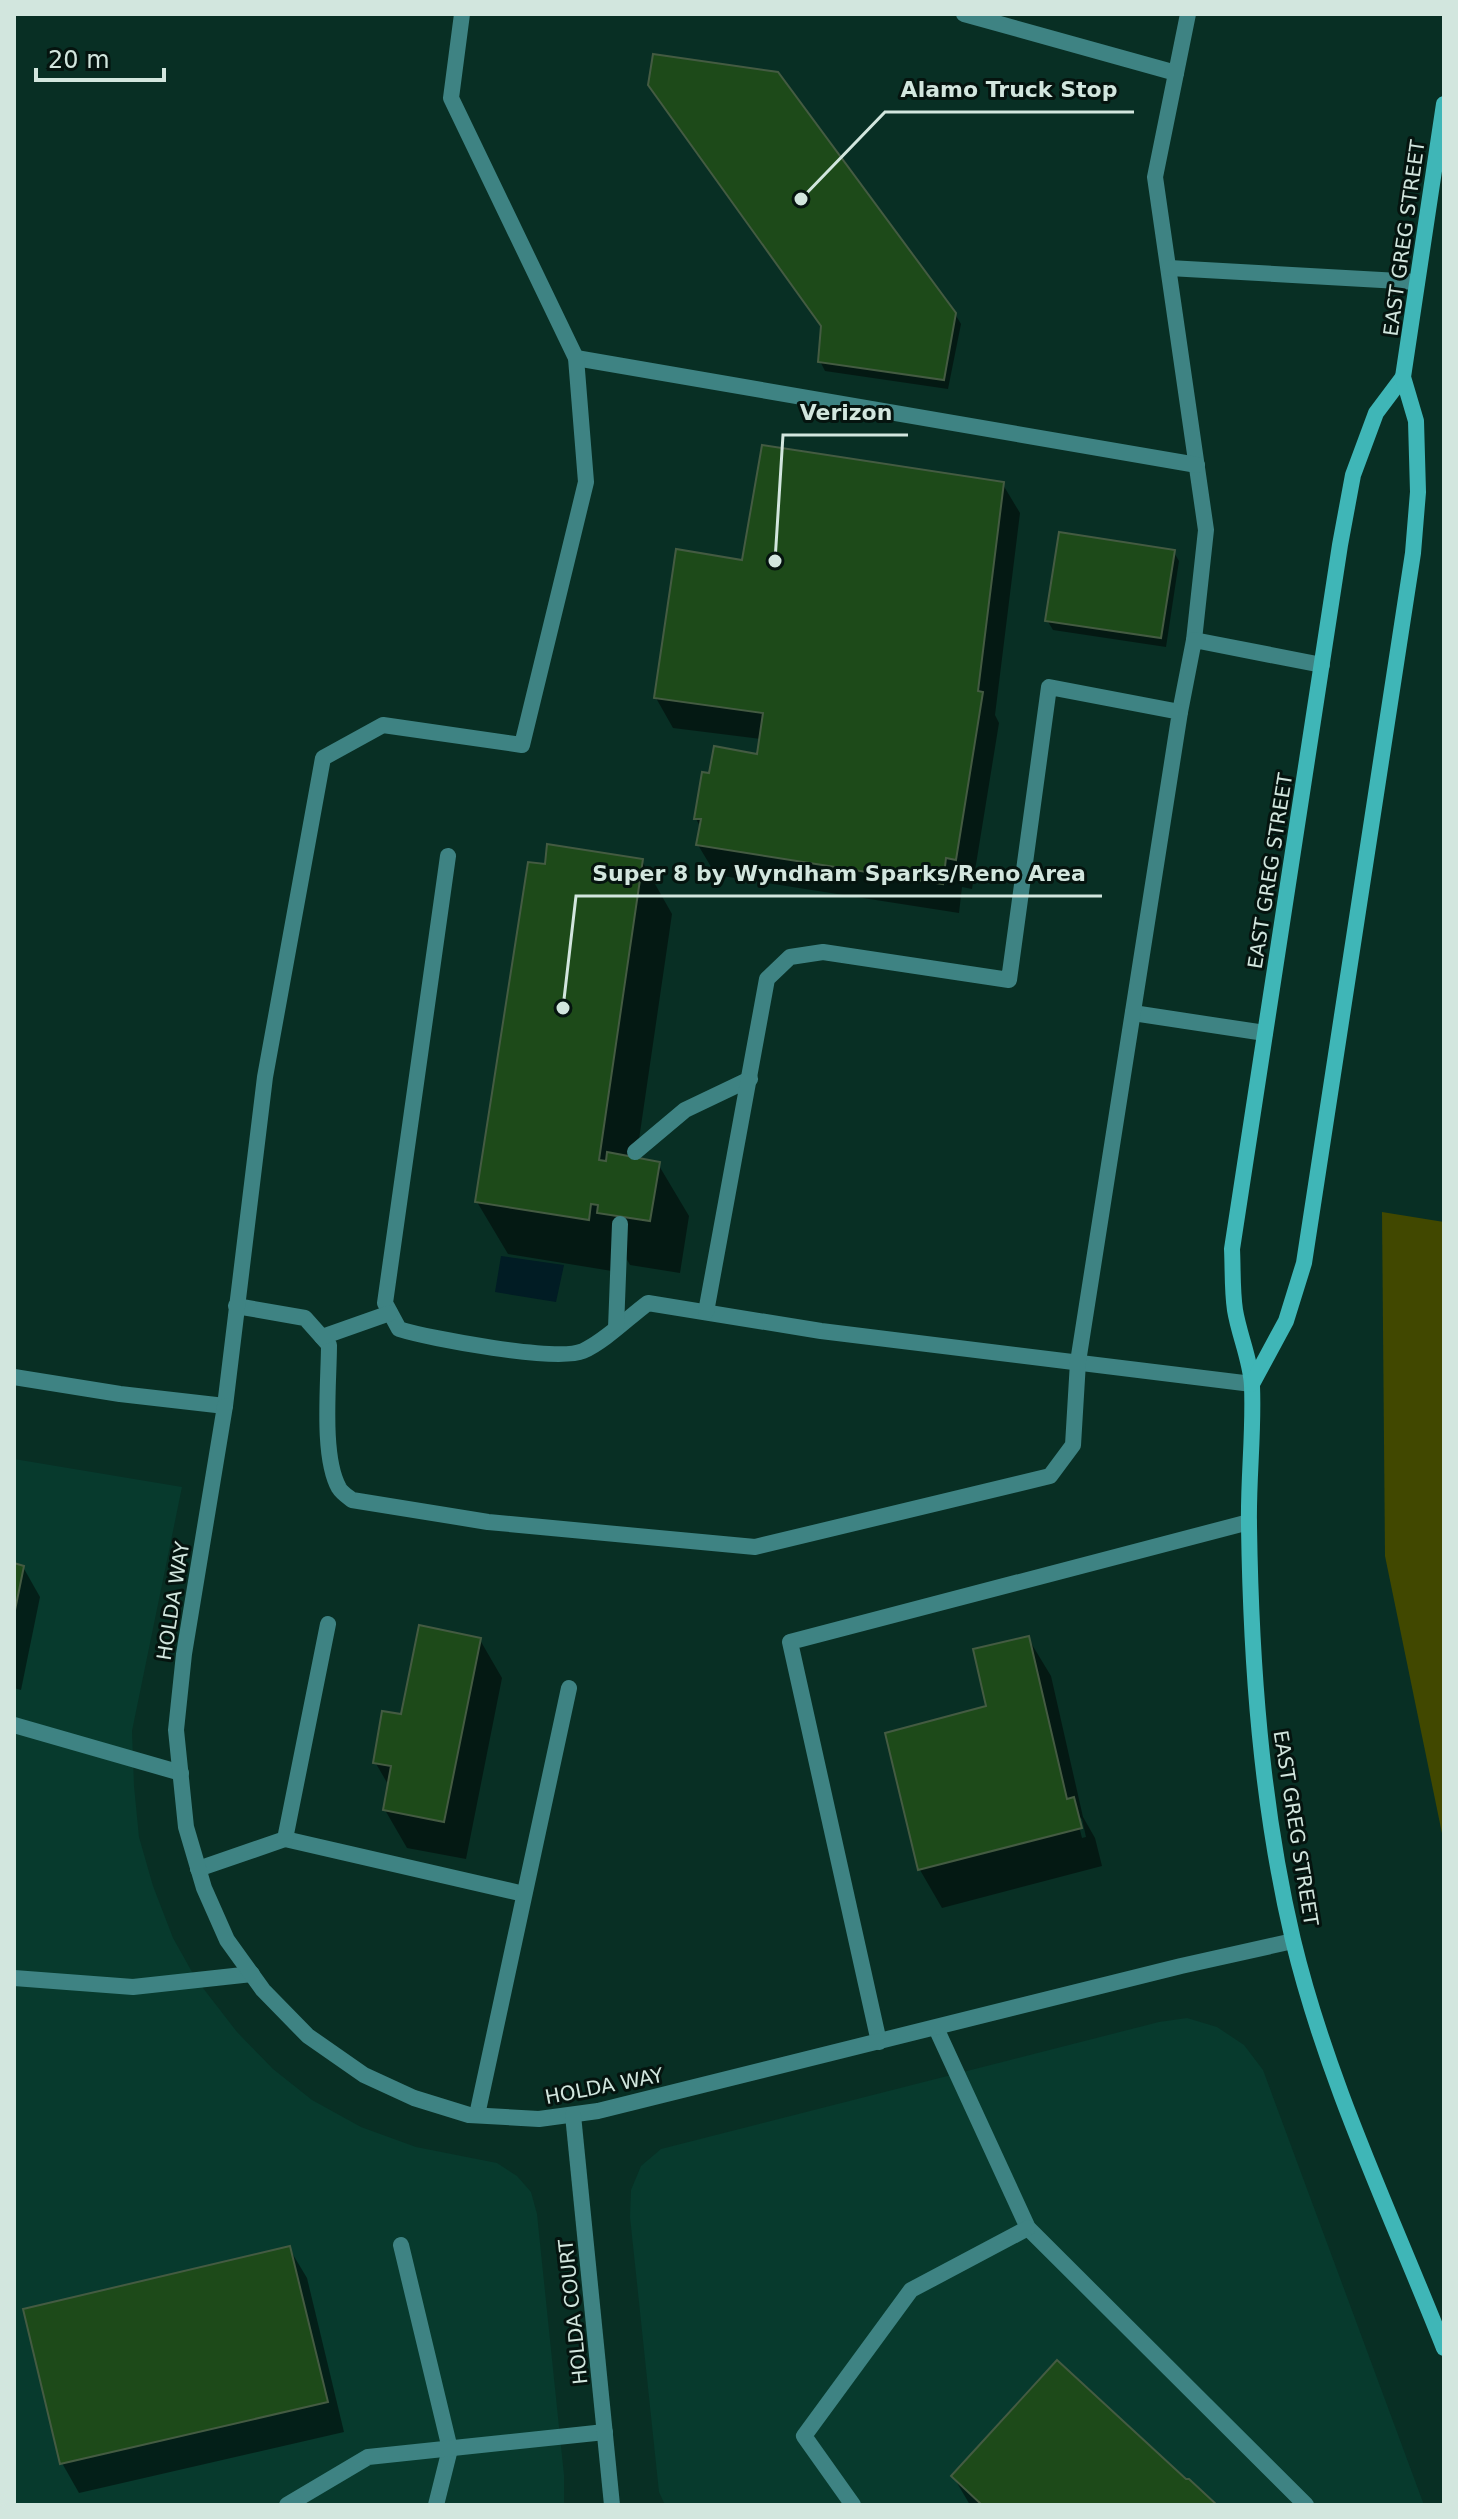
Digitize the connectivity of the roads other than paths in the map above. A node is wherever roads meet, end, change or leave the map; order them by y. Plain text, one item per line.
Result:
1 (462, 14) edge
2 (964, 14) edge
3 (1188, 14) edge
4 (1176, 73) junction
5 (1444, 104) edge
6 (1169, 268) junction
7 (1417, 282) junction
8 (576, 358) junction
9 (1403, 377) junction
10 (1197, 465) junction
11 (1194, 640) junction
12 (1322, 665) junction
13 (1180, 712) junction
14 (448, 856) dead end
15 (1133, 1013) junction
16 (1265, 1033) junction
17 (750, 1079) junction
18 (635, 1152) dead end
19 (620, 1224) dead end
20 (236, 1306) junction
21 (706, 1312) junction
22 (390, 1313) junction
23 (616, 1328) junction
24 (322, 1337) junction
25 (1078, 1362) junction
26 (14, 1377) edge
27 (1252, 1384) junction
28 (225, 1406) junction
29 (1249, 1522) junction
30 (328, 1624) dead end
31 (569, 1688) dead end
32 (14, 1725) edge
33 (181, 1773) junction
34 (285, 1839) junction
35 (198, 1869) junction
36 (524, 1894) junction
37 (1293, 1941) junction
38 (252, 1974) junction
39 (14, 1978) edge
40 (936, 2028) junction
41 (879, 2042) junction
42 (477, 2115) junction
43 (573, 2115) junction
44 (1028, 2228) junction
45 (401, 2245) dead end
46 (1444, 2348) edge
47 (605, 2432) junction
48 (450, 2449) junction
49 (287, 2505) edge
50 (436, 2505) edge
51 (612, 2505) edge
52 (853, 2505) edge
53 (1306, 2505) edge

1 - 8 street
2 - 4 street
3 - 4 street
4 - 6 street
5 - 7 main road, EAST GREG STREET
6 - 7 street
6 - 10 street
7 - 9 main road, EAST GREG STREET
8 - 10 street
8 - 20 street, HOLDA WAY
9 - 12 main road, EAST GREG STREET
9 - 27 main road, EAST GREG STREET
10 - 11 street
11 - 12 street
11 - 13 street
12 - 16 main road, EAST GREG STREET
13 - 15 street
13 - 17 street
14 - 22 street
15 - 16 street
15 - 25 street
16 - 27 main road, EAST GREG STREET
17 - 18 street
17 - 21 street
19 - 23 street
20 - 24 street
20 - 28 street, HOLDA WAY
21 - 23 street
21 - 25 street
22 - 23 street
22 - 24 street
24 - 25 street
25 - 27 street
26 - 28 street
27 - 29 main road, EAST GREG STREET
28 - 33 street, HOLDA WAY
29 - 37 main road, EAST GREG STREET
29 - 41 street
30 - 34 street
31 - 36 street
32 - 33 street
33 - 35 street, HOLDA WAY
34 - 35 street
34 - 36 street
35 - 38 street, HOLDA WAY
36 - 42 street
37 - 40 street, HOLDA WAY
37 - 46 main road, EAST GREG STREET
38 - 39 street
38 - 42 street, HOLDA WAY
40 - 41 street, HOLDA WAY
40 - 44 street
41 - 43 street, HOLDA WAY
42 - 43 street, HOLDA WAY
43 - 47 street, HOLDA COURT
44 - 52 street
44 - 53 street
45 - 48 street
47 - 48 street
47 - 51 street, HOLDA COURT
48 - 49 street
48 - 50 street

